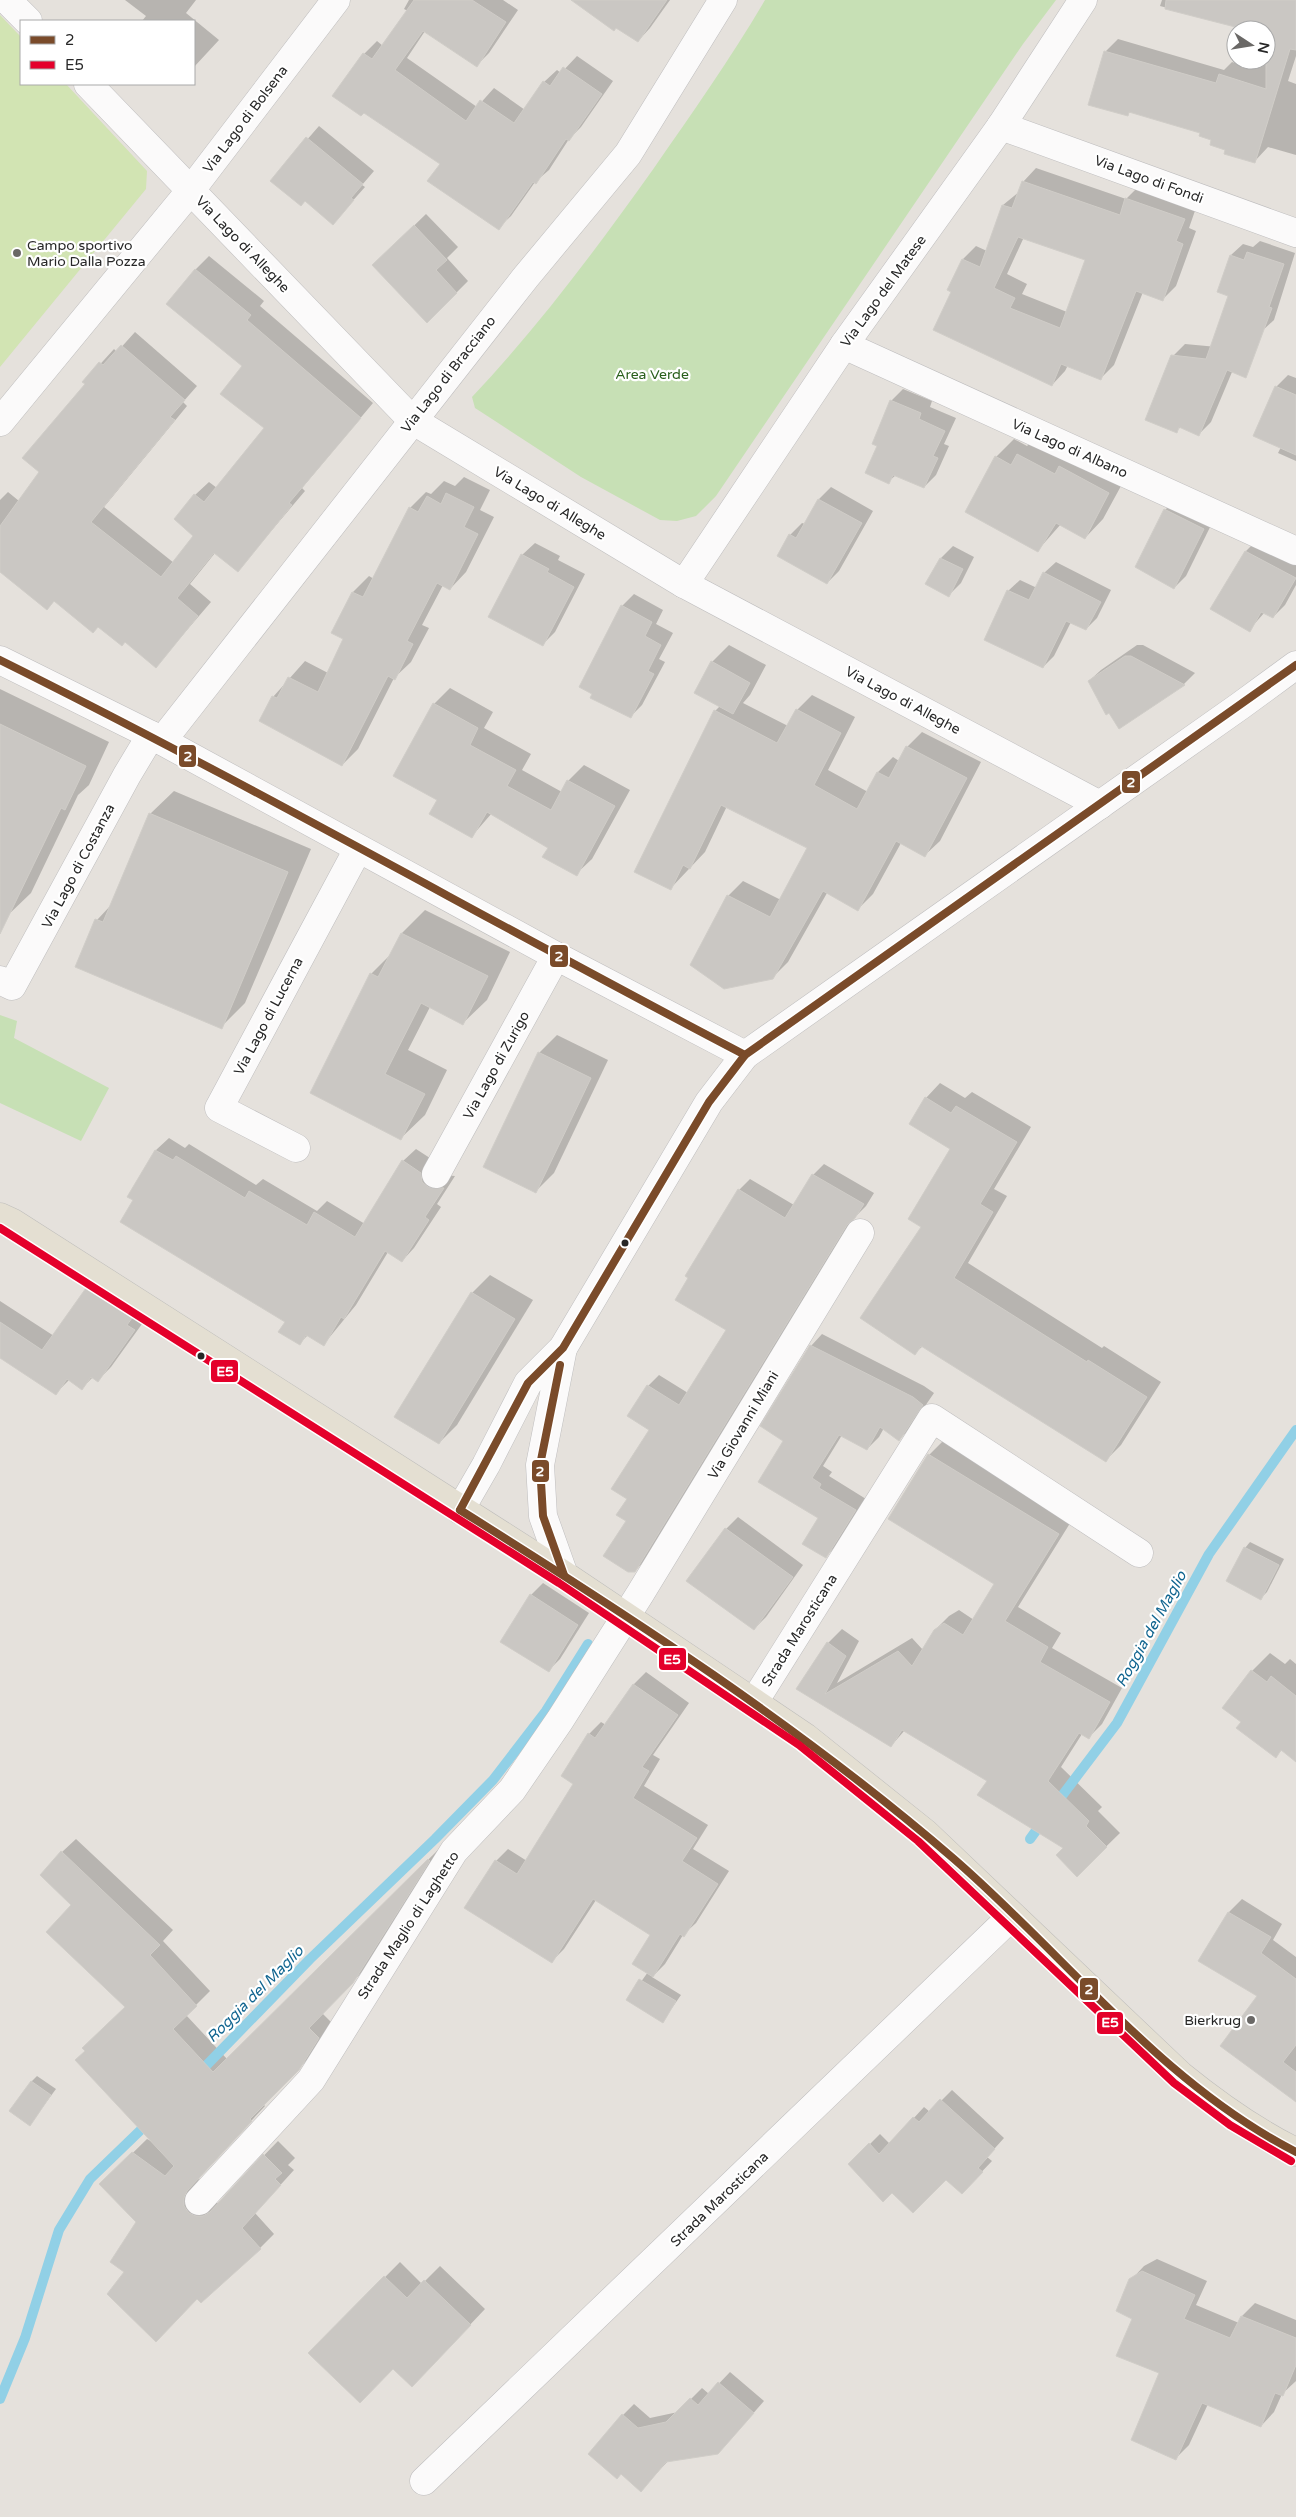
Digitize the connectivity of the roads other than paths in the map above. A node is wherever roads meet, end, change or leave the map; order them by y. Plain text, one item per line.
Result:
1 (7, 0) edge
2 (336, 0) edge
3 (723, 0) edge
4 (1083, 0) edge
5 (27, 20) edge
6 (89, 85) edge
7 (1001, 126) junction
8 (191, 190) junction
9 (1296, 232) edge
10 (844, 345) junction
11 (412, 420) junction
12 (0, 422) edge
13 (1296, 551) edge
14 (684, 584) junction
15 (0, 660) edge
16 (1296, 665) edge
17 (156, 738) junction
18 (1100, 805) junction
19 (358, 849) junction
20 (556, 956) junction
21 (0, 980) edge
22 (745, 1055) junction
23 (296, 1148) dead end
24 (436, 1174) dead end
25 (0, 1217) edge
26 (860, 1232) dead end
27 (563, 1348) junction
28 (460, 1510) junction
29 (1139, 1553) dead end
30 (564, 1575) junction
31 (626, 1617) junction
32 (754, 1702) junction
33 (1012, 1916) junction
34 (1296, 2152) edge
35 (198, 2201) dead end
36 (424, 2481) dead end

1 - 5 street
2 - 8 street, Via Lago di Bolsena
3 - 11 street, Via Lago di Bracciano
4 - 7 street, Via Lago del Matese
6 - 8 street, Via Lago di Alleghe
7 - 9 street, Via Lago di Fondi
7 - 10 street, Via Lago del Matese
8 - 11 street, Via Lago di Alleghe
8 - 12 street, Via Lago di Bolsena
10 - 13 street, Via Lago di Albano
10 - 14 street, Via Lago del Matese
11 - 14 street, Via Lago di Alleghe
11 - 17 street, Via Lago di Bracciano
14 - 18 street, Via Lago di Alleghe
15 - 17 street
16 - 18 street
17 - 19 street
17 - 21 street, Via Lago di Costanza
18 - 22 street
19 - 20 street
19 - 23 street, Via Lago di Lucerna
20 - 22 street
20 - 24 street, Via Lago di Zurigo
22 - 27 street
25 - 28 main road, Strada Marosticana
26 - 31 street, Via Giovanni Miani
27 - 28 street
27 - 30 street
28 - 30 main road, Strada Marosticana
29 - 32 street, Strada Marosticana
30 - 31 main road, Strada Marosticana
31 - 32 main road, Strada Marosticana
31 - 35 street, Strada Maglio di Laghetto
32 - 33 main road, Strada Marosticana
33 - 34 main road, Strada Marosticana
33 - 36 street, Strada Marosticana

